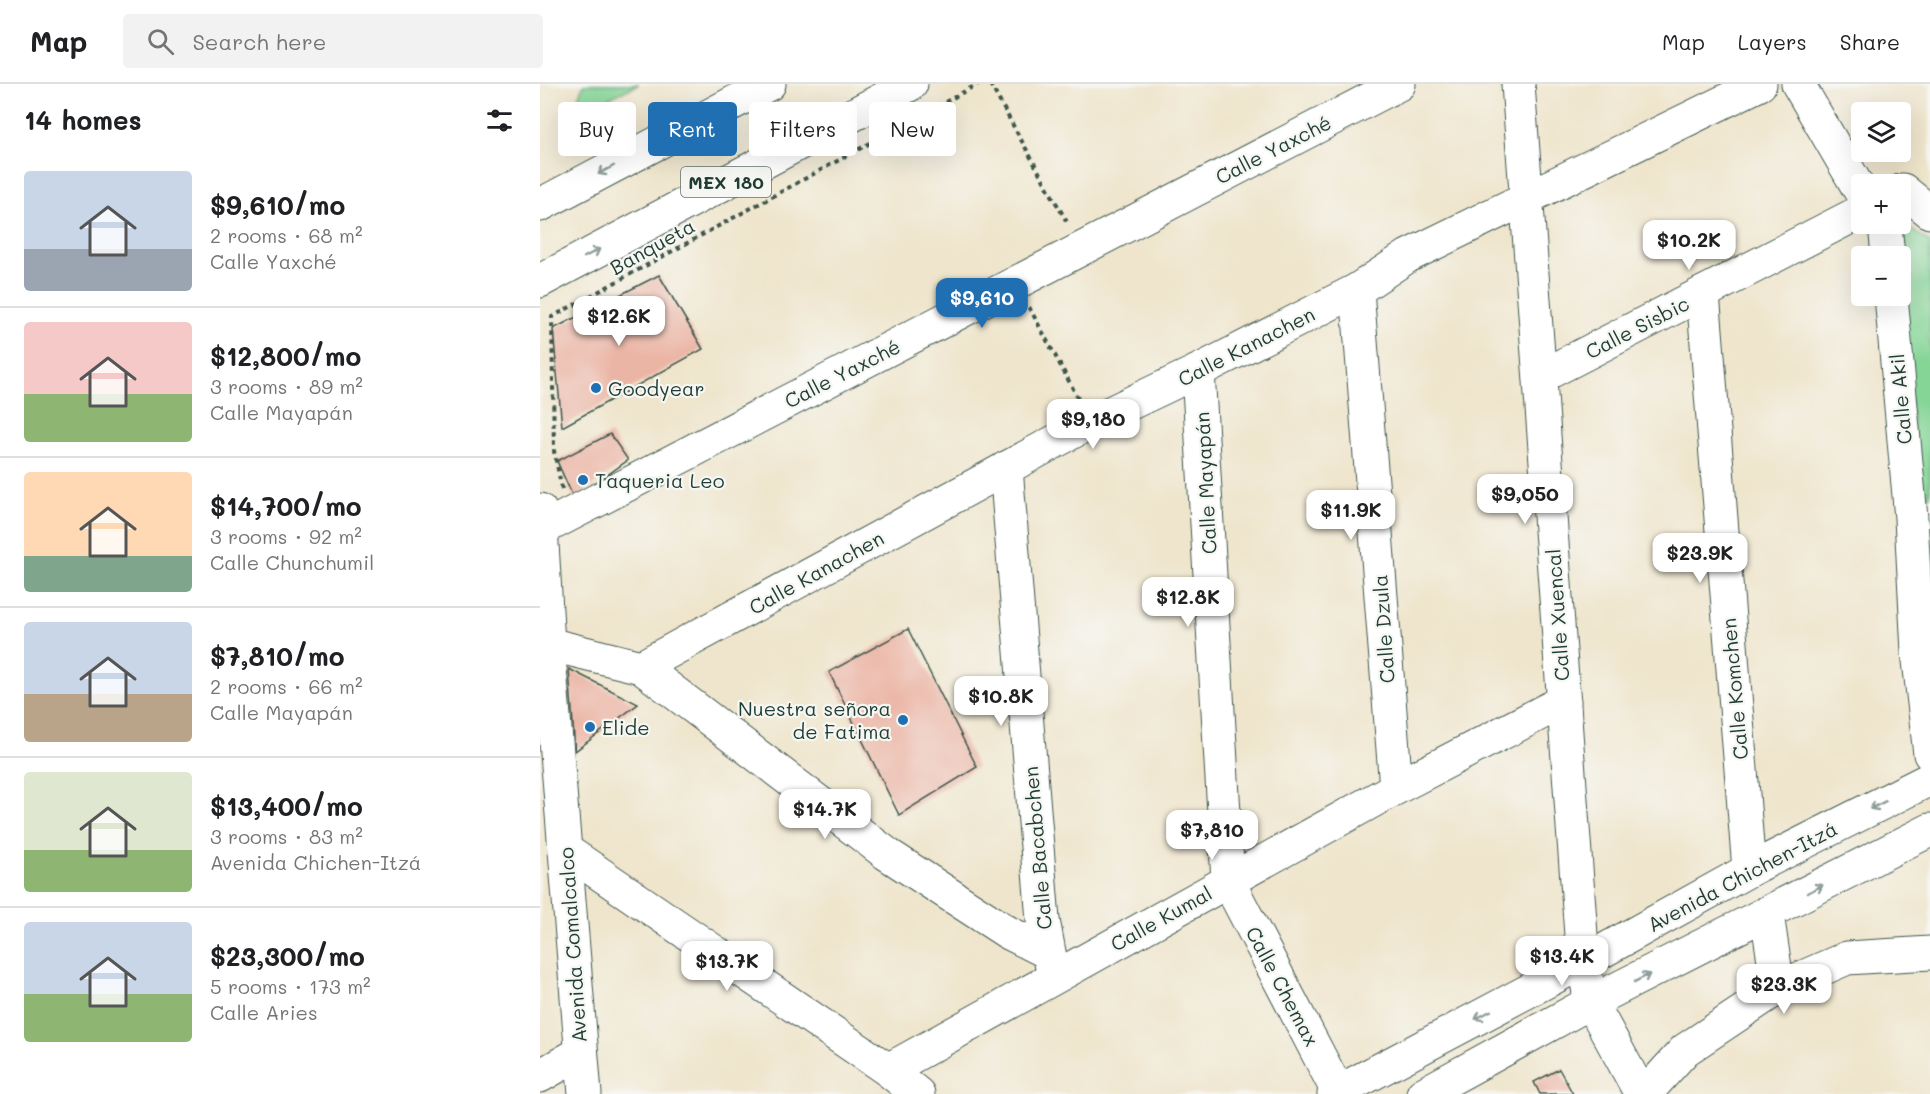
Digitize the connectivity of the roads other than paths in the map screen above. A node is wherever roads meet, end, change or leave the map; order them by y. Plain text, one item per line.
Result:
1 (769, 84) edge
2 (911, 84) edge
3 (1399, 84) edge
4 (1518, 84) edge
5 (1760, 84) edge
6 (1798, 84) edge
7 (1851, 175) edge
8 (1911, 186) edge
9 (1527, 199) junction
10 (540, 204) edge
11 (1930, 212) edge
12 (1851, 217) edge
13 (540, 280) edge
14 (1357, 290) junction
15 (1703, 293) junction
16 (1892, 306) edge
17 (1198, 371) junction
18 (1540, 377) junction
19 (1006, 468) junction
20 (1920, 513) edge
21 (546, 515) edge
22 (548, 644) junction
23 (641, 667) junction
24 (1564, 701) junction
25 (1930, 754) edge
26 (1930, 779) edge
27 (1396, 788) junction
28 (1930, 830) edge
29 (566, 850) junction
30 (1749, 870) junction
31 (1228, 881) junction
32 (1767, 914) junction
33 (1930, 953) edge
34 (1583, 962) junction
35 (1051, 964) junction
36 (1778, 988) junction
37 (1591, 1002) junction
38 (580, 1053) junction
39 (888, 1070) junction
40 (540, 1076) edge
41 (1336, 1093) edge
42 (585, 1094) edge
43 (918, 1094) edge
44 (1423, 1094) edge
45 (1643, 1094) edge

1 -> 10 street
13 -> 2 street, MEX 180
3 - 21 street, Calle Yaxché
4 - 9 street, Calle Xuencal
5 - 9 street, Calle Kanachen
6 - 7 street
8 - 11 street
9 - 14 street, Calle Kanachen
9 - 18 street, Calle Xuencal
12 - 15 street, Calle Sisbic
14 - 17 street, Calle Kanachen
14 - 27 street, Calle Dzula
15 - 18 street, Calle Sisbic
15 - 30 street, Calle Komchen
16 - 20 street, Calle Akil
17 - 19 street, Calle Kanachen
17 - 31 street, Calle Mayapán
18 - 24 street, Calle Xuencal
19 - 23 street, Calle Kanachen
19 - 35 street, Calle Bacabchen
20 - 25 street, Calle Akil
21 - 22 street, Avenida Comalcalco
22 - 23 street
22 - 29 street, Avenida Comalcalco
23 - 35 street
24 - 27 street, Calle Kumal
24 - 34 street, Calle Xuencal
26 -> 30 street, Avenida Chichen-Itzá
27 - 31 street, Calle Kumal
32 -> 28 street
29 - 38 street, Avenida Comalcalco
29 - 39 street
30 - 34 street, Avenida Chichen-Itzá
31 - 35 street, Calle Kumal
31 - 41 street, Calle Chemax
32 - 36 street
37 -> 32 street
33 - 36 street
34 - 37 street, Calle Xuencal
34 -> 41 street, Avenida Chichen-Itzá
35 - 39 street, Calle Kumal
36 - 45 street
37 - 44 street
37 - 45 street, Calle Xuencal
38 - 40 street
38 - 42 street, Avenida Comalcalco
39 - 43 street

